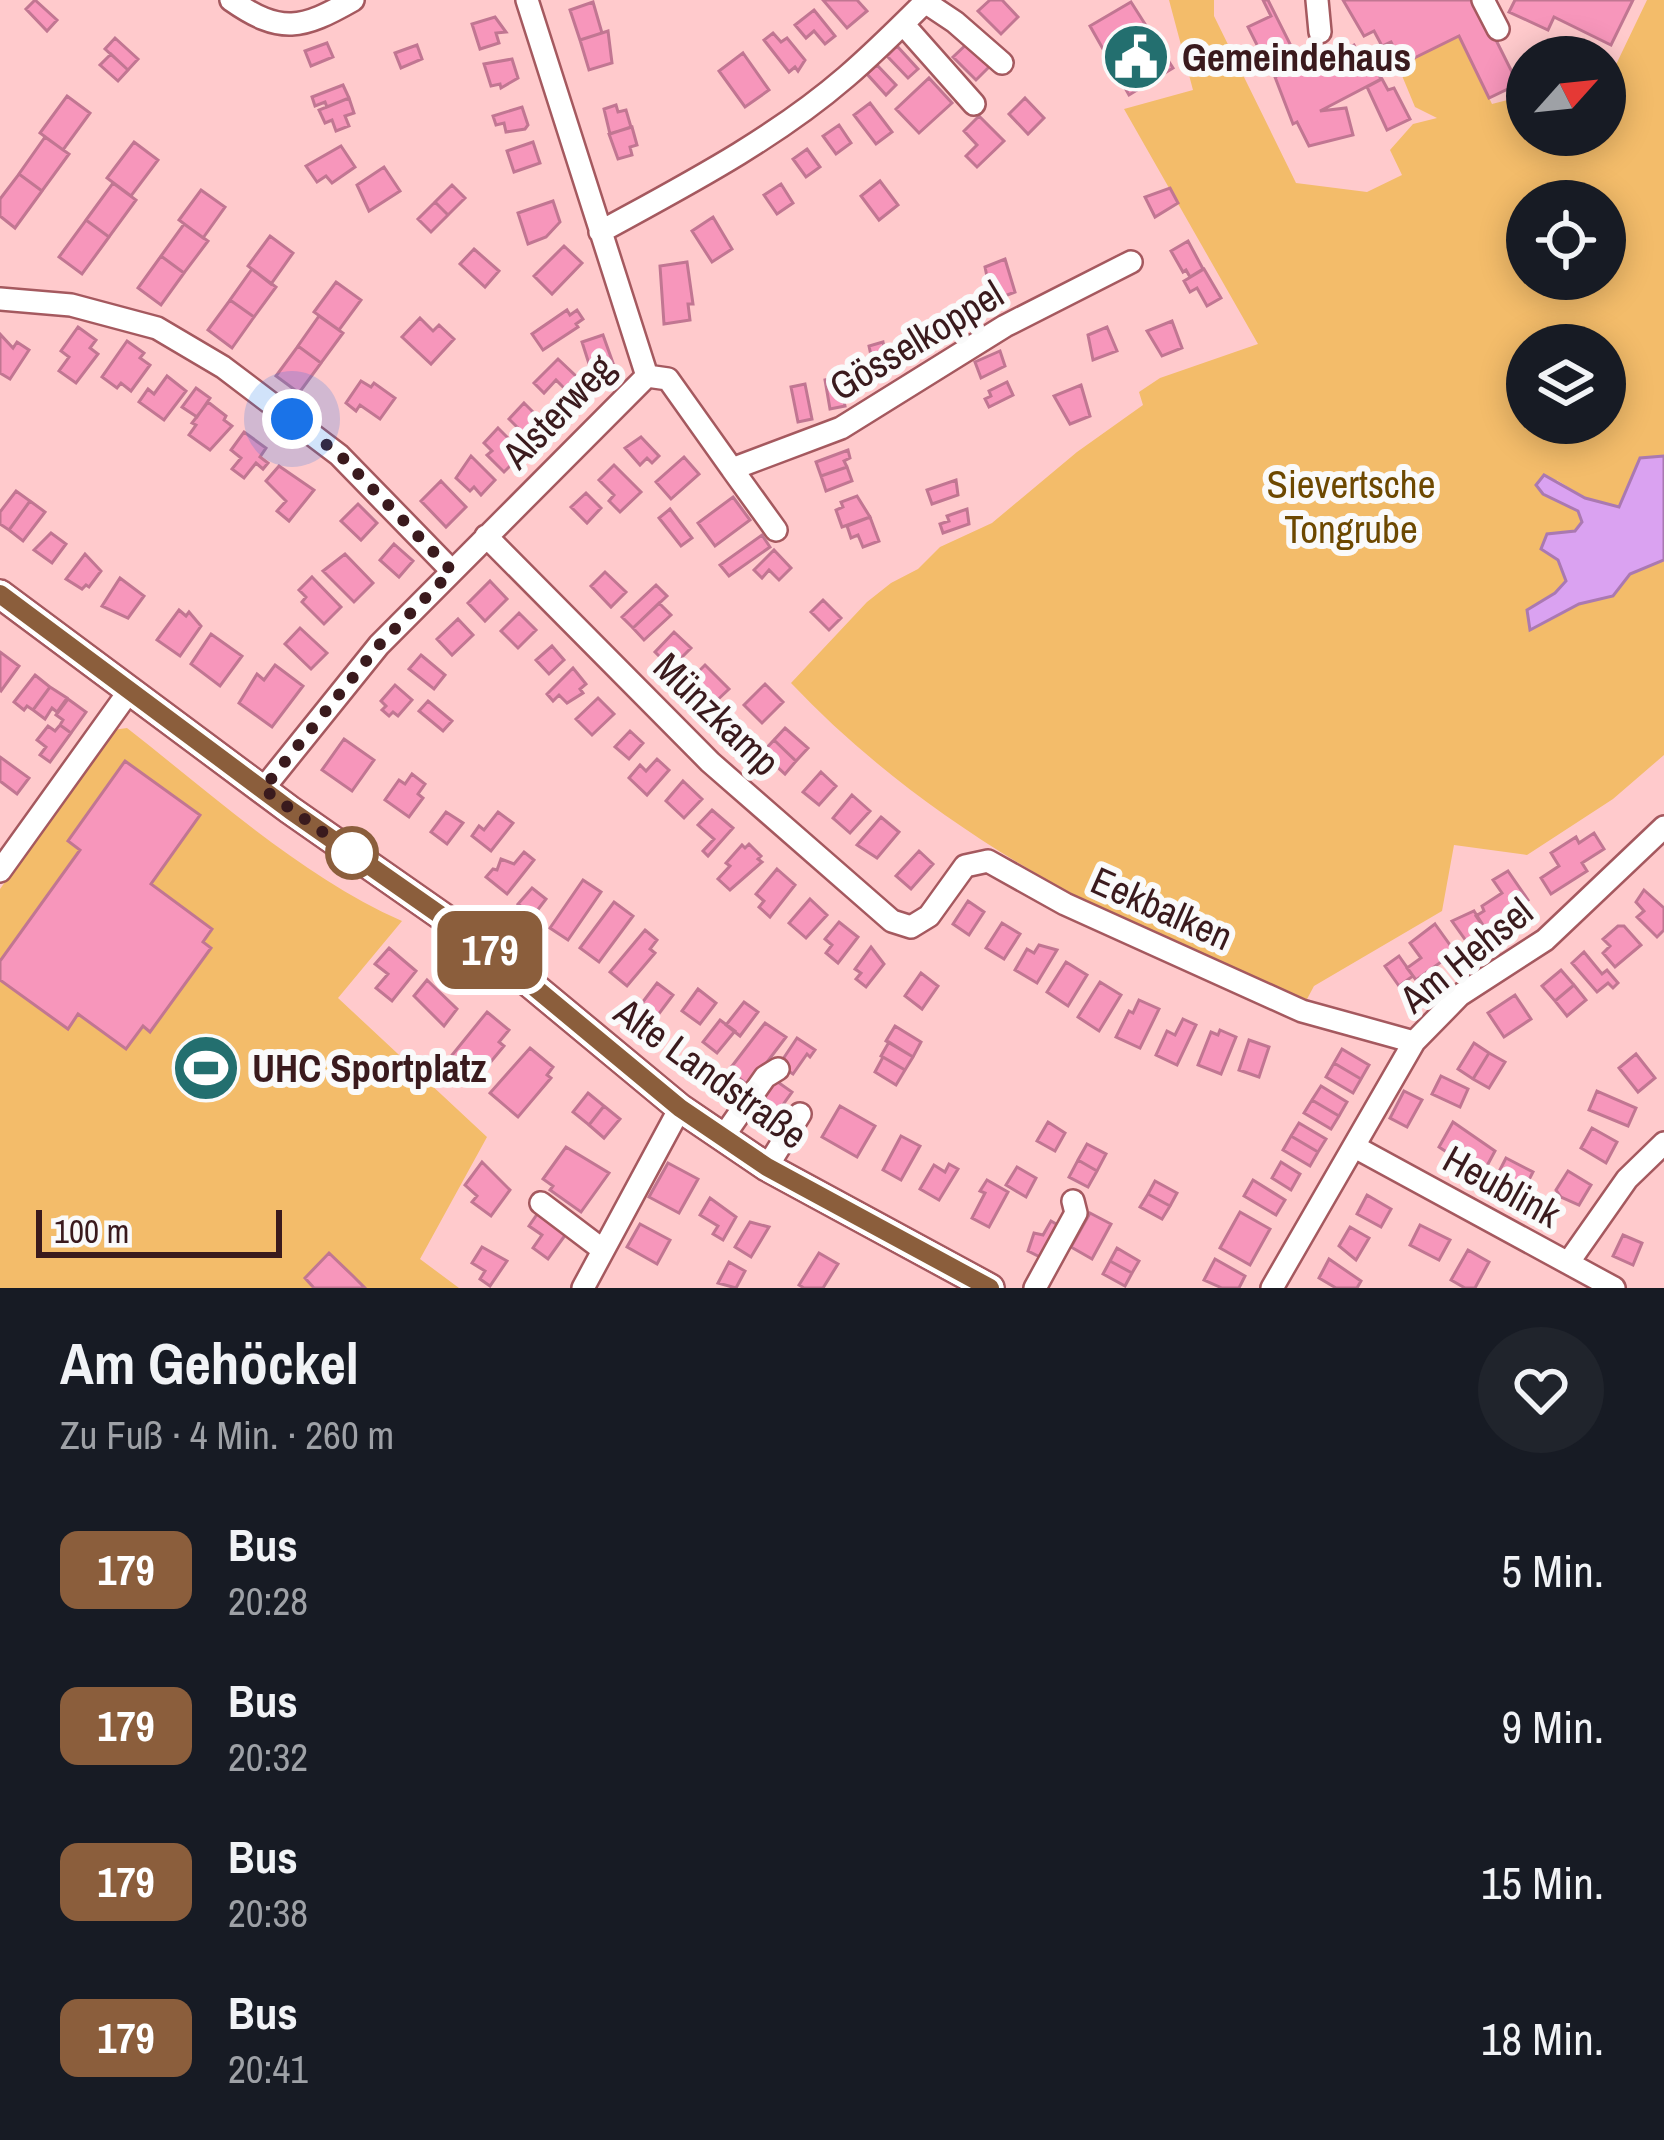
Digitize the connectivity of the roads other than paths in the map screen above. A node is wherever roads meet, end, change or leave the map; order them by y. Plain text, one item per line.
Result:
1 (231, 0) edge
2 (353, 0) edge
3 (527, 0) edge
4 (1317, 0) edge
5 (1484, 0) edge
6 (927, 1) edge
7 (903, 24) junction
8 (1498, 29) dead end
9 (1320, 32) dead end
10 (1002, 63) dead end
11 (974, 104) dead end
12 (601, 232) junction
13 (1131, 262) dead end
14 (0, 299) edge
15 (647, 376) junction
16 (732, 470) junction
17 (776, 530) dead end
18 (486, 536) junction
19 (452, 571) junction
20 (0, 594) edge
21 (130, 690) junction
22 (263, 789) junction
23 (1664, 827) edge
24 (0, 872) edge
25 (913, 938) joint
26 (1414, 1042) junction
27 (778, 1069) dead end
28 (680, 1108) junction
29 (800, 1114) dead end
30 (723, 1137) junction
31 (1664, 1143) edge
32 (1355, 1147) junction
33 (767, 1167) junction
34 (1073, 1201) dead end
35 (541, 1203) dead end
36 (603, 1250) junction
37 (1568, 1263) junction
38 (583, 1288) edge
39 (990, 1288) edge
40 (1035, 1288) edge
41 (1272, 1288) edge
42 (1614, 1288) edge

1 - 2 street
3 - 12 street, Alsterweg
4 - 9 street
5 - 8 street
6 - 7 street
6 - 10 street
7 - 11 street
7 - 12 street
12 - 15 street, Alsterweg
13 - 16 street, Gösselkoppel
14 - 19 street
15 - 16 street
15 - 18 street, Alsterweg
16 - 17 street
18 - 19 street, Alsterweg
18 - 25 street, Münzkamp
19 - 22 street, Alsterweg
20 - 21 main road, Alte Landstraße
21 - 22 main road, Alte Landstraße
21 - 24 street
22 - 28 main road, Alte Landstraße
23 - 26 street, Am Hehsel
25 - 26 street, Eekbalken
26 - 32 street, Am Hehsel
27 - 30 street
28 - 30 main road, Alte Landstraße
28 - 36 street
29 - 33 street
30 - 33 main road, Alte Landstraße
31 - 37 street
32 - 37 street, Heublink
32 - 41 street, Am Hehsel
33 - 39 main road, Alte Landstraße
34 - 40 street
35 - 36 street
36 - 38 street
37 - 42 street, Heublink

